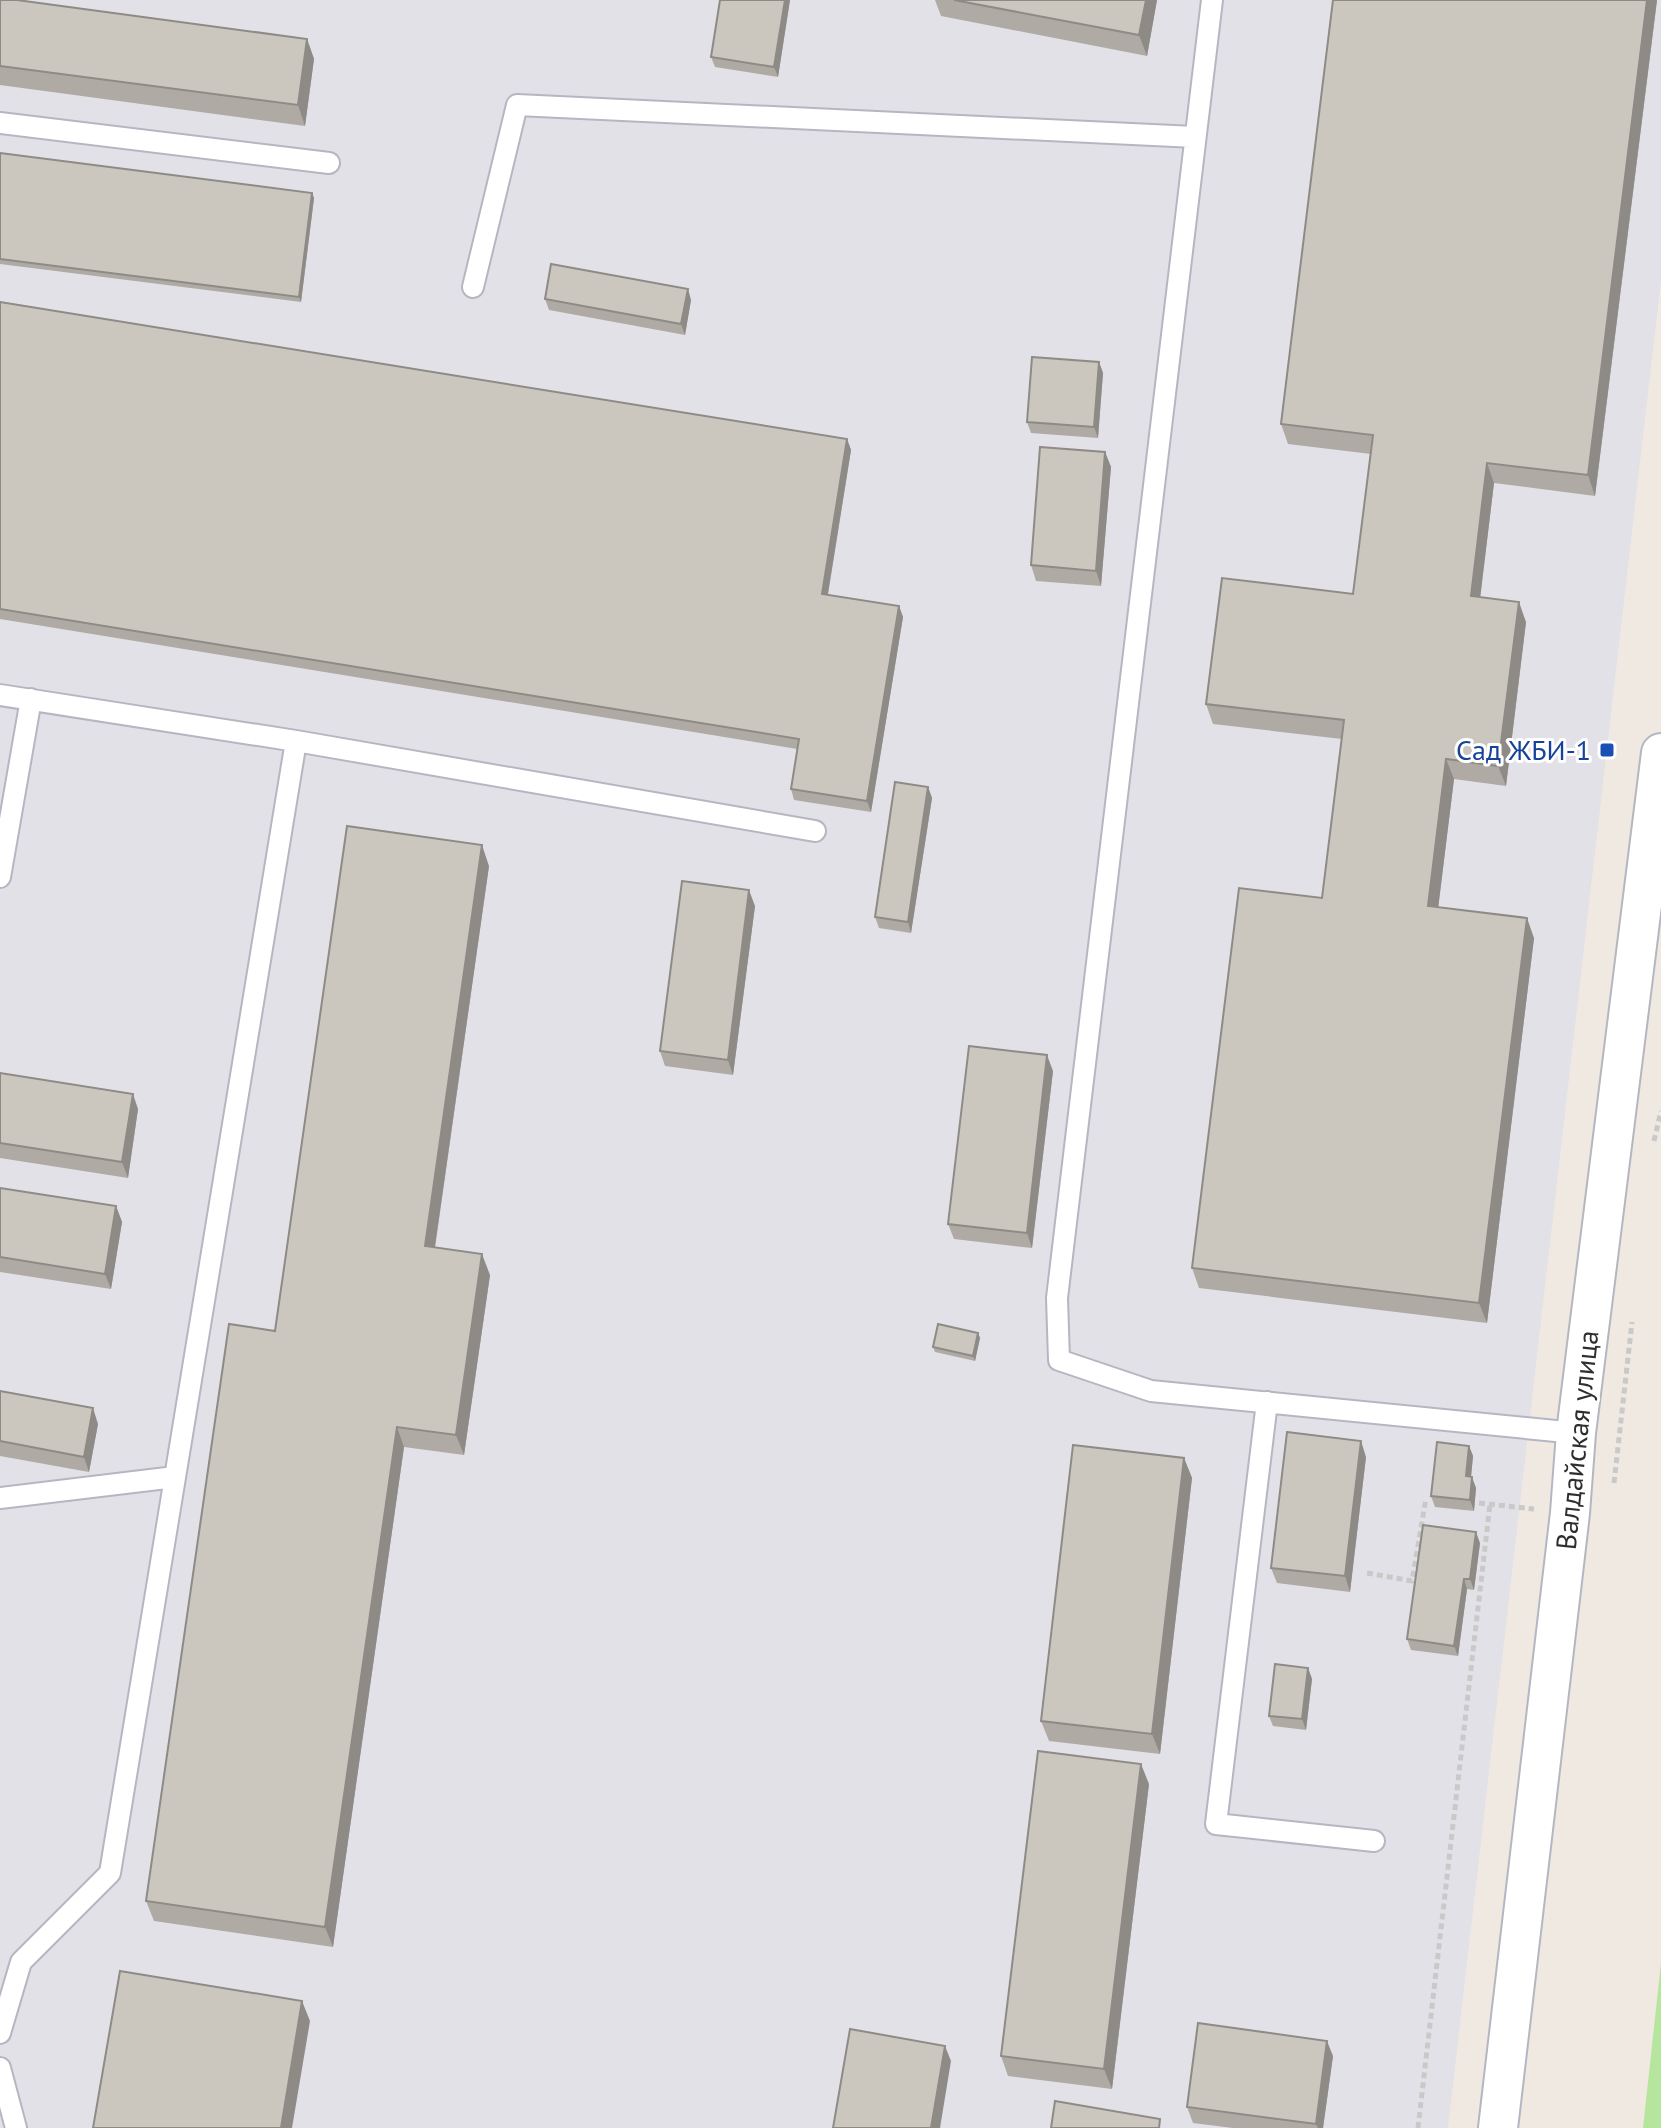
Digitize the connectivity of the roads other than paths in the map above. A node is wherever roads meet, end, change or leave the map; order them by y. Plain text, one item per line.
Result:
1 (1212, 0) edge
2 (0, 123) edge
3 (1195, 137) junction
4 (329, 163) dead end
5 (473, 287) dead end
6 (0, 695) edge
7 (31, 699) junction
8 (296, 741) junction
9 (1661, 753) edge
10 (815, 831) dead end
11 (0, 877) edge
12 (1267, 1402) junction
13 (1576, 1433) junction
14 (175, 1477) junction
15 (0, 1498) edge
16 (1374, 1841) dead end
17 (0, 2033) edge
18 (0, 2068) edge
19 (16, 2128) edge
20 (1498, 2128) edge

1 - 3 lane
2 - 4 lane
3 - 5 lane
3 - 12 lane
6 - 7 lane
7 - 8 lane
7 - 11 lane
8 - 10 lane
8 - 14 lane
9 - 13 street, Валдайская улица
12 - 13 lane
12 - 16 lane
13 - 20 street, Валдайская улица
14 - 15 lane
14 - 17 lane
18 - 19 lane

